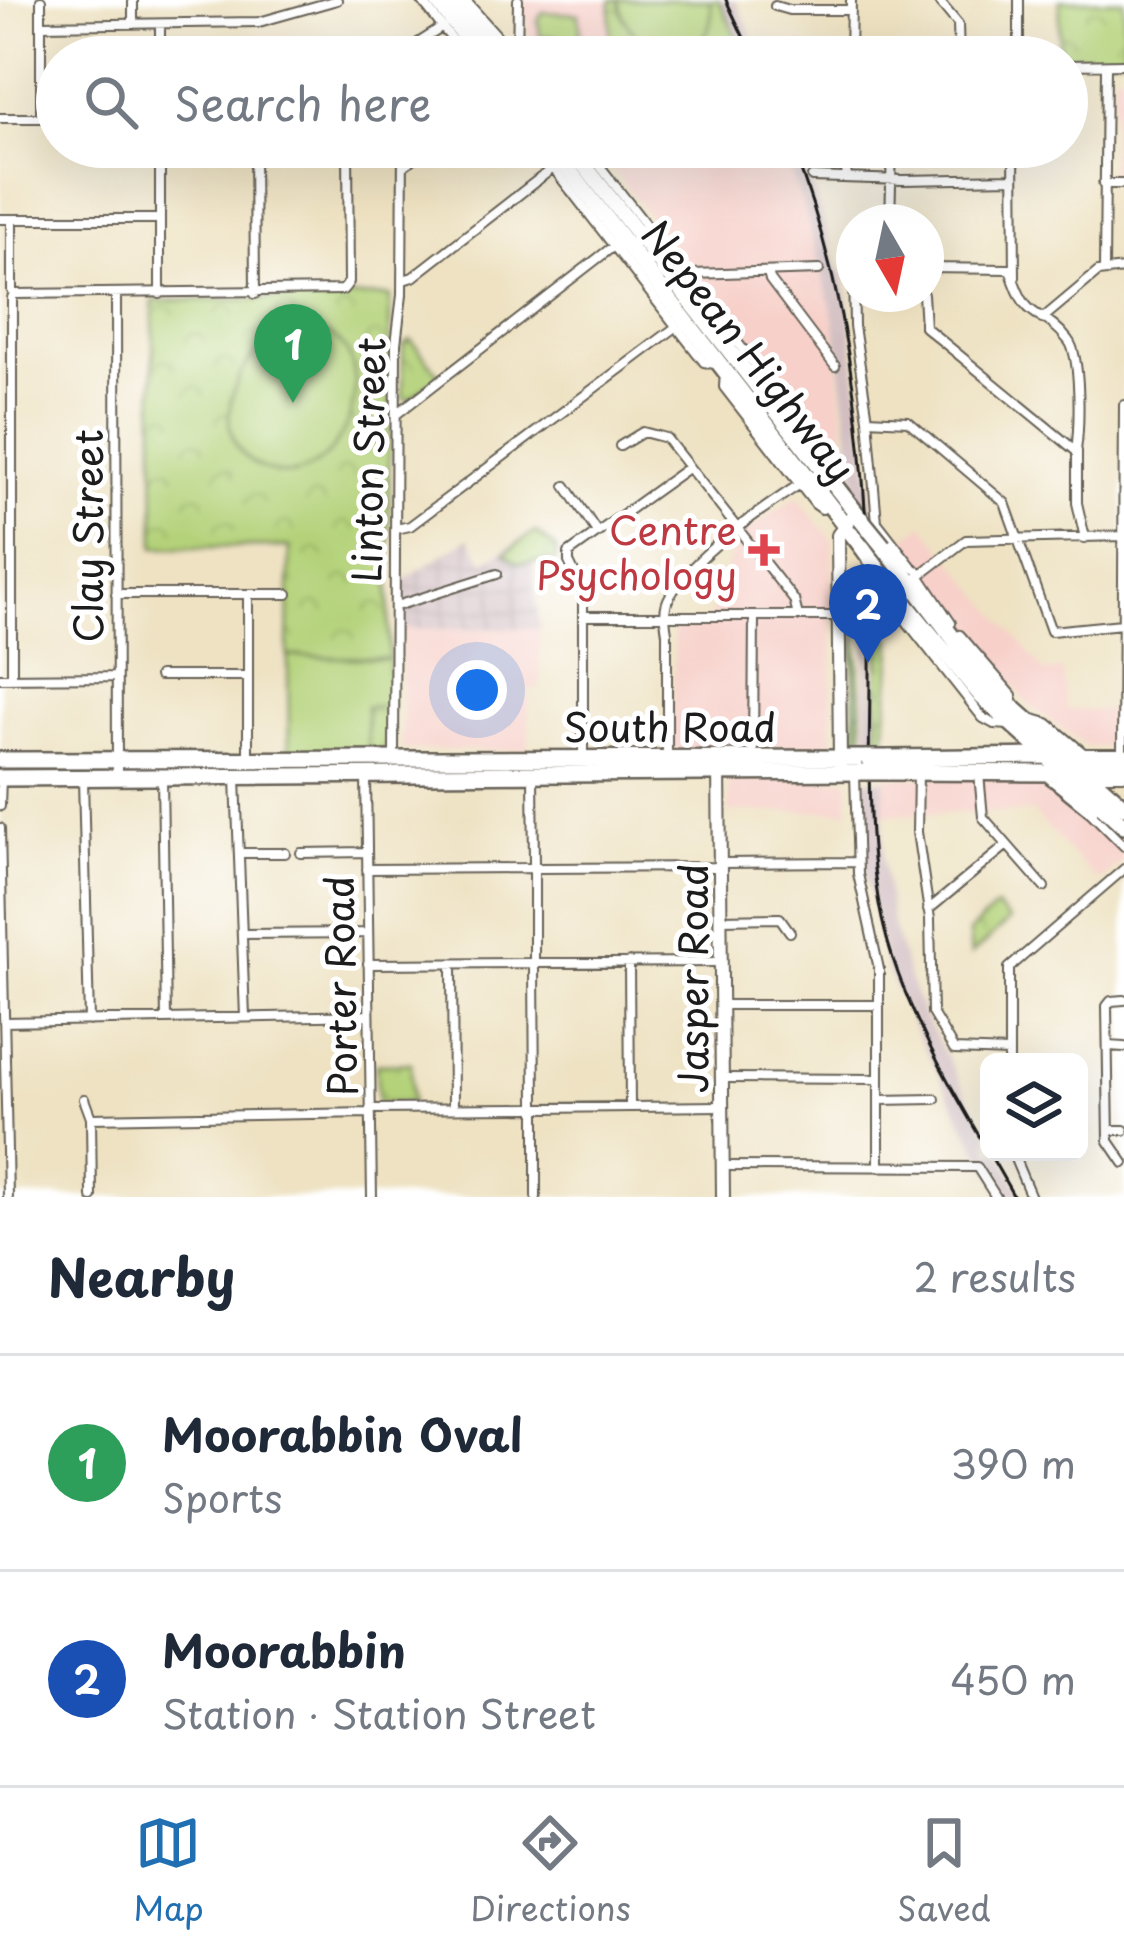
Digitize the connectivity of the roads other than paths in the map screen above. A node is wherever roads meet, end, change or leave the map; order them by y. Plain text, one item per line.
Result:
1 (41, 0) edge
2 (133, 0) edge
3 (337, 0) edge
4 (421, 0) edge
5 (436, 0) edge
6 (455, 0) edge
7 (465, 0) edge
8 (518, 0) edge
9 (938, 0) edge
10 (1019, 0) edge
11 (851, 5) edge
12 (775, 6) dead end
13 (160, 24) junction
14 (133, 25) junction
15 (40, 26) junction
16 (443, 27) junction
17 (40, 36) edge
18 (160, 36) edge
19 (429, 36) edge
20 (450, 36) edge
21 (464, 36) edge
22 (483, 36) edge
23 (497, 36) edge
24 (517, 36) edge
25 (850, 36) edge
26 (958, 36) edge
27 (1018, 36) edge
28 (1088, 64) edge
29 (1106, 64) junction
30 (1124, 64) edge
31 (0, 118) edge
32 (36, 118) edge
33 (160, 168) edge
34 (254, 168) edge
35 (348, 168) edge
36 (403, 168) edge
37 (553, 168) joint
38 (568, 168) edge
39 (582, 168) edge
40 (600, 168) edge
41 (846, 168) edge
42 (891, 168) edge
43 (1014, 168) edge
44 (812, 176) dead end
45 (847, 176) junction
46 (1014, 178) junction
47 (891, 179) junction
48 (1103, 184) junction
49 (1124, 184) edge
50 (890, 204) edge
51 (0, 219) edge
52 (11, 219) junction
53 (160, 219) junction
54 (624, 238) junction
55 (1011, 266) junction
56 (944, 268) edge
57 (1104, 269) junction
58 (1124, 269) edge
59 (819, 270) dead end
60 (767, 272) junction
61 (403, 280) junction
62 (681, 281) junction
63 (255, 293) junction
64 (10, 294) edge
65 (116, 294) junction
66 (160, 294) junction
67 (853, 312) edge
68 (924, 312) edge
69 (1041, 320) junction
70 (676, 327) junction
71 (836, 366) dead end
72 (724, 369) junction
73 (1124, 405) edge
74 (398, 413) junction
75 (868, 419) junction
76 (620, 446) dead end
77 (1074, 448) junction
78 (689, 467) junction
79 (1123, 474) edge
80 (800, 484) junction
81 (566, 486) dead end
82 (835, 495) junction
83 (858, 521) junction
84 (395, 529) junction
85 (737, 530) junction
86 (597, 532) junction
87 (1016, 538) junction
88 (1083, 538) junction
89 (1122, 538) edge
90 (1123, 569) edge
91 (497, 574) dead end
92 (911, 578) junction
93 (116, 594) junction
94 (248, 594) junction
95 (288, 594) dead end
96 (396, 606) junction
97 (583, 616) junction
98 (667, 616) junction
99 (754, 616) junction
100 (798, 616) junction
101 (840, 616) junction
102 (1122, 624) edge
103 (939, 655) junction
104 (1123, 664) edge
105 (159, 676) dead end
106 (248, 676) junction
107 (116, 677) junction
108 (0, 678) edge
109 (12, 678) junction
110 (1014, 720) junction
111 (998, 755) junction
112 (967, 757) junction
113 (667, 758) junction
114 (753, 758) junction
115 (116, 759) junction
116 (248, 759) junction
117 (0, 760) edge
118 (1124, 761) edge
119 (918, 764) junction
120 (1065, 764) junction
121 (719, 765) junction
122 (464, 766) junction
123 (583, 766) junction
124 (394, 767) junction
125 (279, 768) junction
126 (852, 769) junction
127 (979, 772) junction
128 (533, 774) junction
129 (366, 775) junction
130 (0, 777) edge
131 (162, 777) junction
132 (236, 777) junction
133 (83, 778) junction
134 (117, 778) junction
135 (0, 806) edge
136 (1088, 806) junction
137 (1124, 806) edge
138 (1123, 826) edge
139 (0, 828) edge
140 (1007, 845) junction
141 (1124, 846) edge
142 (367, 852) junction
143 (301, 853) dead end
144 (239, 854) junction
145 (284, 854) dead end
146 (856, 862) junction
147 (721, 865) junction
148 (534, 868) junction
149 (1124, 868) edge
150 (367, 869) junction
151 (0, 880) edge
152 (1044, 887) dead end
153 (928, 910) junction
154 (722, 919) junction
155 (790, 932) dead end
156 (368, 933) junction
157 (244, 934) junction
158 (629, 962) junction
159 (722, 962) junction
160 (534, 963) junction
161 (368, 964) junction
162 (452, 964) junction
163 (1124, 1000) edge
164 (722, 1005) junction
165 (879, 1005) junction
166 (369, 1015) junction
167 (245, 1018) junction
168 (166, 1019) junction
169 (88, 1021) junction
170 (4, 1022) junction
171 (1108, 1048) junction
172 (1124, 1048) edge
173 (1009, 1053) edge
174 (980, 1054) edge
175 (722, 1078) junction
176 (879, 1079) junction
177 (84, 1099) dead end
178 (879, 1100) junction
179 (935, 1100) dead end
180 (722, 1106) junction
181 (630, 1107) junction
182 (452, 1108) junction
183 (536, 1108) junction
184 (370, 1111) junction
185 (91, 1118) junction
186 (3, 1123) edge
187 (1110, 1130) junction
188 (1124, 1130) edge
189 (1016, 1161) edge
190 (1124, 1163) edge
191 (722, 1166) junction
192 (879, 1166) junction
193 (8, 1197) edge
194 (92, 1197) edge
195 (372, 1197) edge
196 (536, 1197) edge
197 (723, 1197) edge
198 (996, 1197) edge
199 (1031, 1197) edge

1 - 15 street
2 - 14 street
3 - 13 street
4 - 16 street
5 - 21 highway
6 - 22 highway
7 - 23 street
8 - 24 street
9 - 26 street
10 - 27 street
11 - 12 street
11 - 25 street
13 - 14 street
13 - 18 street
14 - 15 street
15 - 17 street
16 - 19 street
16 - 20 street
28 - 29 street
29 - 30 street
29 - 48 street
31 - 32 street
33 - 53 street
34 - 63 street
35 - 63 street
36 - 61 street, Linton Street
37 - 54 street
37 - 61 street
38 - 54 highway, Nepean Highway
39 - 54 highway, Nepean Highway
40 - 62 street
41 - 45 street
42 - 47 street
43 - 46 street
44 - 45 street
45 - 47 street
46 - 47 street
46 - 55 street
47 - 50 street
48 - 49 street
48 - 57 street
51 - 52 street
52 - 53 street
52 - 64 street
53 - 66 street
54 - 62 highway, Nepean Highway
54 - 70 street
54 - 72 highway, Nepean Highway
54 - 74 street
55 - 56 street
55 - 69 street
57 - 58 street
57 - 69 street
59 - 60 street
60 - 62 street
60 - 71 street
61 - 74 street, Linton Street
62 - 82 highway, Nepean Highway
63 - 66 street
64 - 65 street
64 - 109 street
65 - 66 street
65 - 93 street, Clay Street
67 - 75 street
68 - 77 street
69 - 77 street
70 - 72 street
70 - 84 street
72 - 80 street
72 - 82 highway, Nepean Highway
73 - 79 street
74 - 84 street, Linton Street
75 - 83 street
75 - 87 street
76 - 78 street
77 - 88 street
78 - 85 street
78 - 86 street
79 - 89 street
80 - 82 street
80 - 85 street
81 - 86 street
82 - 83 highway, Nepean Highway
83 - 92 street, Nepean Highway
83 - 92 highway, Nepean Highway, bridge
83 - 92 highway, Nepean Highway, bridge
83 - 101 main road
84 - 96 street, Linton Street
85 - 98 street
85 - 100 street
86 - 97 street
87 - 88 street
87 - 92 street
87 - 102 street
88 - 89 street
89 - 90 street
90 - 102 street
91 - 96 street
92 - 103 highway, Nepean Highway
92 - 103 street, Nepean Highway
92 - 110 highway, Nepean Highway
93 - 94 street
93 - 107 street, Clay Street
94 - 95 street
94 - 106 street
96 - 124 street, Linton Street
97 - 98 street
97 - 123 street
98 - 99 street
98 - 113 street
99 - 100 street
99 - 114 street
100 - 101 street
101 - 126 main road
102 - 104 street
103 - 110 highway, Nepean Highway
104 - 118 street
105 - 106 street
106 - 116 street
107 - 109 street
107 - 115 street, Clay Street
108 - 109 street
110 - 111 highway
110 - 120 highway, Nepean Highway
110 - 120 main road
111 - 112 highway, South Road
111 - 120 highway, South Road
112 - 119 highway, South Road
112 - 120 highway
113 - 121 highway, South Road
113 - 123 highway, South Road
114 - 121 highway, South Road
114 - 126 highway, South Road
115 - 116 highway, South Road
115 - 117 highway, South Road
115 - 134 street, Clay Street
116 - 125 highway, South Road
118 - 120 main road
119 - 126 highway, South Road, bridge
119 - 127 highway, South Road
119 - 153 street
120 - 127 highway, South Road
120 - 136 highway
120 - 137 highway, Nepean Highway
120 - 138 highway, Nepean Highway
121 - 123 highway, South Road
121 - 126 highway, South Road
121 - 147 main road, Jasper Road
122 - 123 highway, South Road
122 - 124 highway, South Road
122 - 128 highway, South Road
123 - 128 highway, South Road
124 - 125 highway, South Road
124 - 129 highway, South Road
125 - 129 highway, South Road
125 - 132 highway, South Road
126 - 146 street
127 - 140 street
128 - 148 street
129 - 142 street, Porter Road
130 - 133 highway, South Road
130 - 135 street
131 - 132 highway, South Road
131 - 134 highway, South Road
131 - 168 street
132 - 144 street
133 - 134 highway, South Road
133 - 169 street
136 - 138 highway
136 - 141 street
139 - 151 street
140 - 152 street
140 - 153 street
142 - 143 street
142 - 150 street, Porter Road
144 - 145 street
144 - 157 street
146 - 147 street
146 - 165 street
147 - 148 street
147 - 154 main road, Jasper Road
148 - 150 street
148 - 160 street
149 - 173 street
150 - 156 street, Porter Road
151 - 170 street
153 - 174 street
154 - 155 street
154 - 159 main road, Jasper Road
156 - 157 street
156 - 161 street, Porter Road
157 - 167 street
158 - 159 street
158 - 160 street
158 - 181 street
159 - 164 main road, Jasper Road
160 - 162 street
160 - 183 street
161 - 162 street
161 - 166 street, Porter Road
162 - 182 street
163 - 171 street
164 - 165 street
164 - 175 main road, Jasper Road
165 - 176 street
166 - 167 street
166 - 184 street, Porter Road
167 - 168 street
168 - 169 street
169 - 170 street
170 - 186 street
171 - 172 street
171 - 187 street
175 - 176 street
175 - 180 main road, Jasper Road
176 - 178 street
177 - 185 street
178 - 179 street
178 - 192 street
180 - 181 street
180 - 191 main road, Jasper Road
181 - 183 street
182 - 183 street
182 - 184 street
183 - 196 street
184 - 185 street
184 - 195 street, Porter Road
185 - 194 street
186 - 193 street
187 - 188 street
187 - 190 street
189 - 199 street
191 - 192 street
191 - 197 main road, Jasper Road
192 - 198 street

